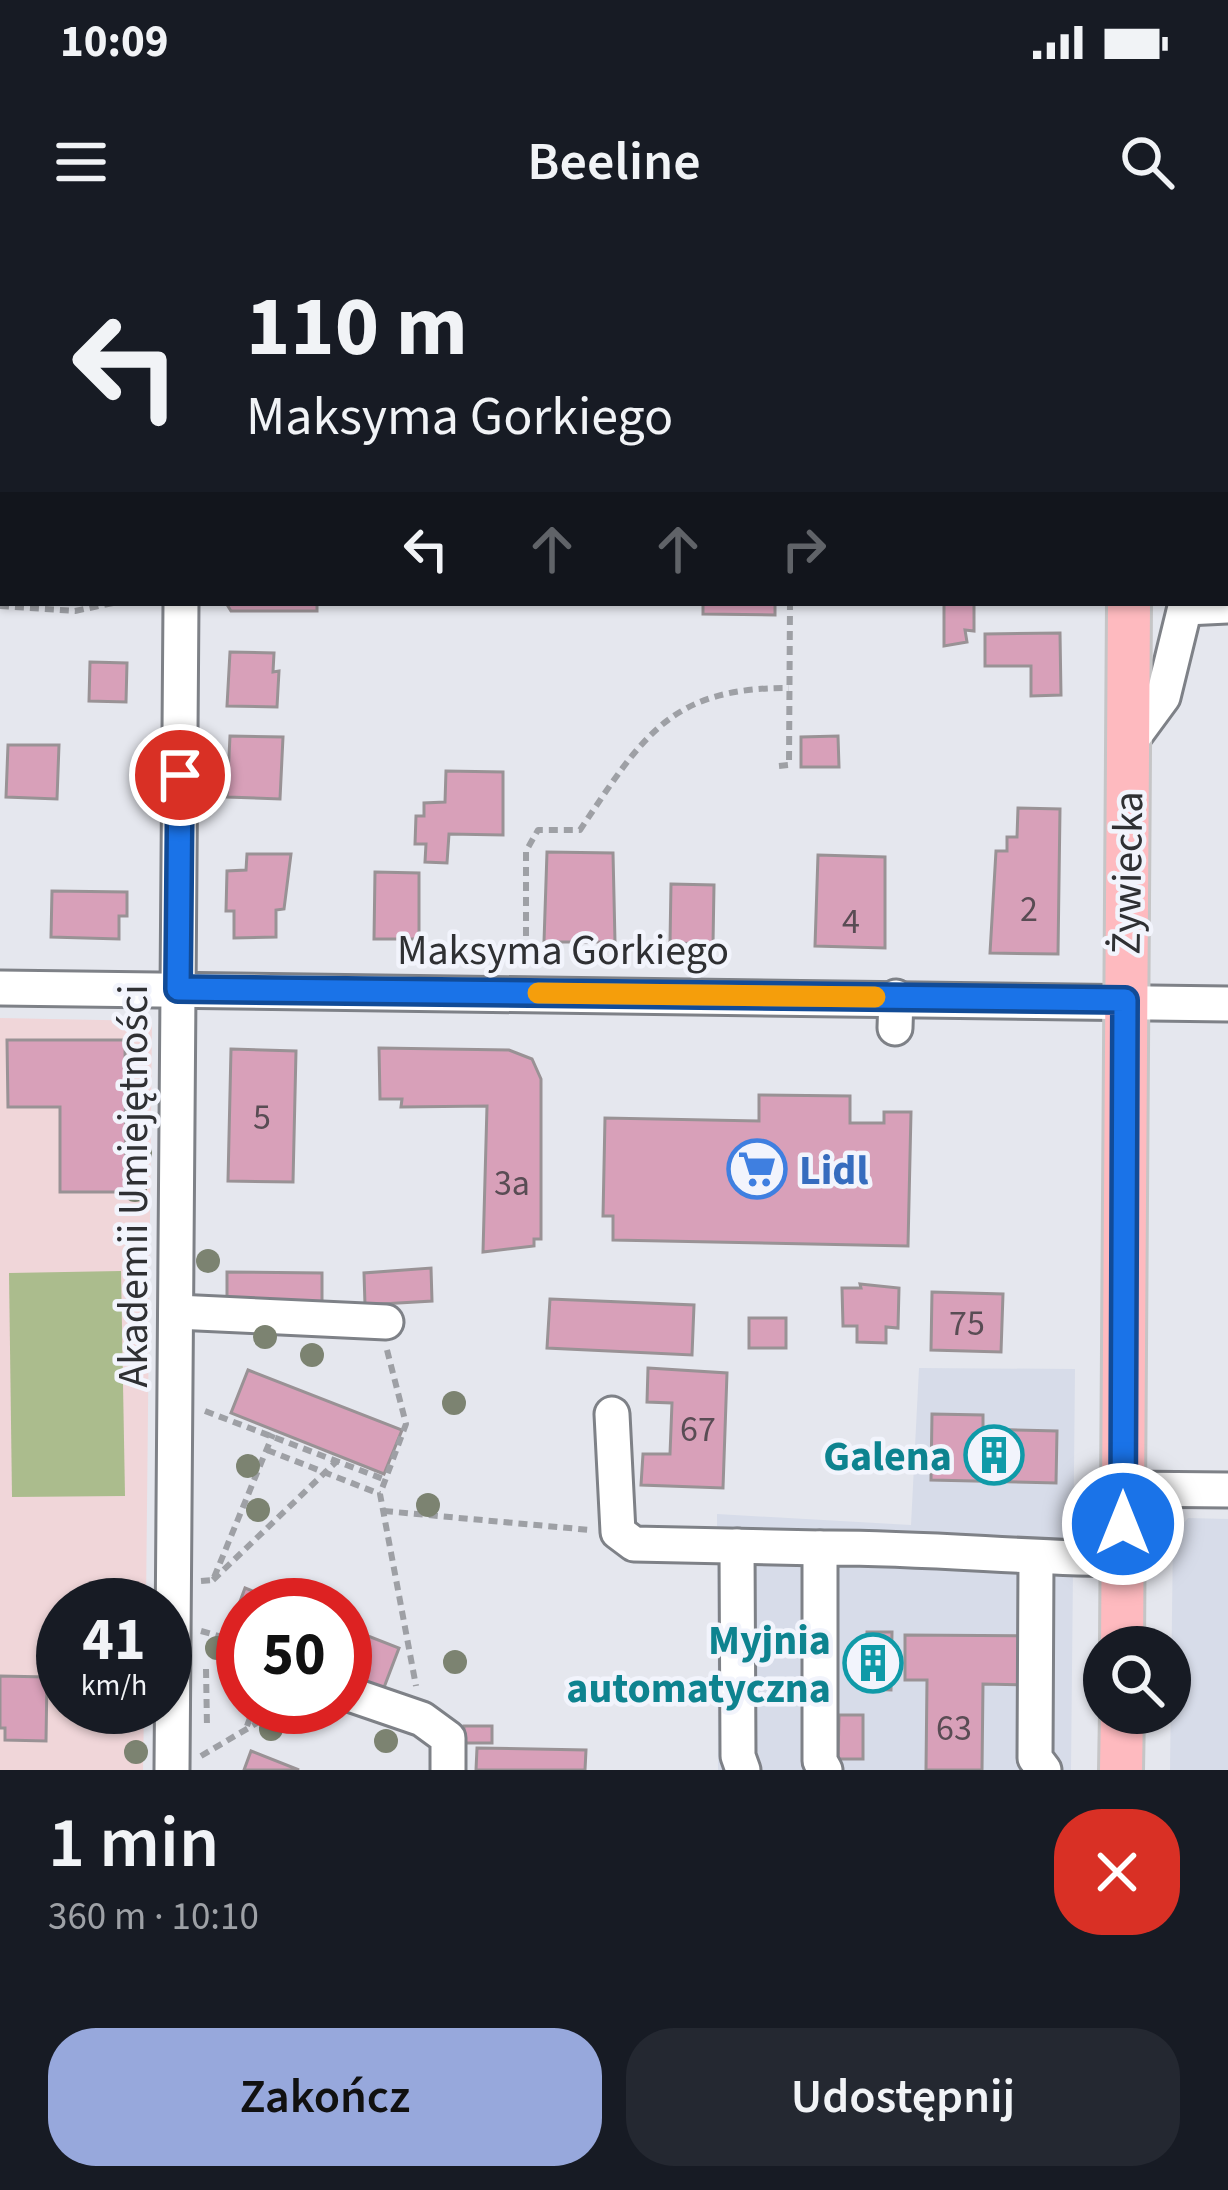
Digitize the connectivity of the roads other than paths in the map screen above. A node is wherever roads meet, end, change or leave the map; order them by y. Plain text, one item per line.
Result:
1 (181, 606) edge
2 (1130, 606) edge
3 (1186, 606) edge
4 (1228, 606) edge
5 (1127, 746) junction
6 (0, 988) edge
7 (178, 989) junction
8 (1227, 996) edge
9 (1125, 1000) junction
10 (176, 1312) junction
11 (386, 1322) road end
12 (612, 1414) dead end
13 (1124, 1489) junction
14 (1228, 1490) edge
15 (737, 1546) junction
16 (820, 1548) junction
17 (1036, 1559) junction
18 (1123, 1559) junction
19 (1122, 1626) edge
20 (372, 1702) edge
21 (1121, 1734) edge
22 (185, 1764) edge
23 (448, 1770) edge
24 (743, 1770) edge
25 (825, 1770) edge
26 (1044, 1770) edge
27 (1121, 1770) edge

1 - 7 street, Akademii Umiejętności
2 - 5 main road, Żywiecka
3 - 4 street
3 - 5 street
5 - 9 main road, Żywiecka
6 - 7 street, Maksyma Gorkiego
7 - 9 street, Maksyma Gorkiego
7 - 10 street, Akademii Umiejętności
8 - 9 street, Maksyma Gorkiego
9 - 13 main road, Żywiecka
10 - 11 street
10 - 22 street, Akademii Umiejętności
12 - 15 street
13 - 14 street
13 - 18 main road, Żywiecka
15 - 16 street
15 - 24 street
16 - 17 street
16 - 25 street
17 - 18 street
17 - 26 street
18 - 19 main road, Żywiecka
20 - 23 street
21 - 27 main road

